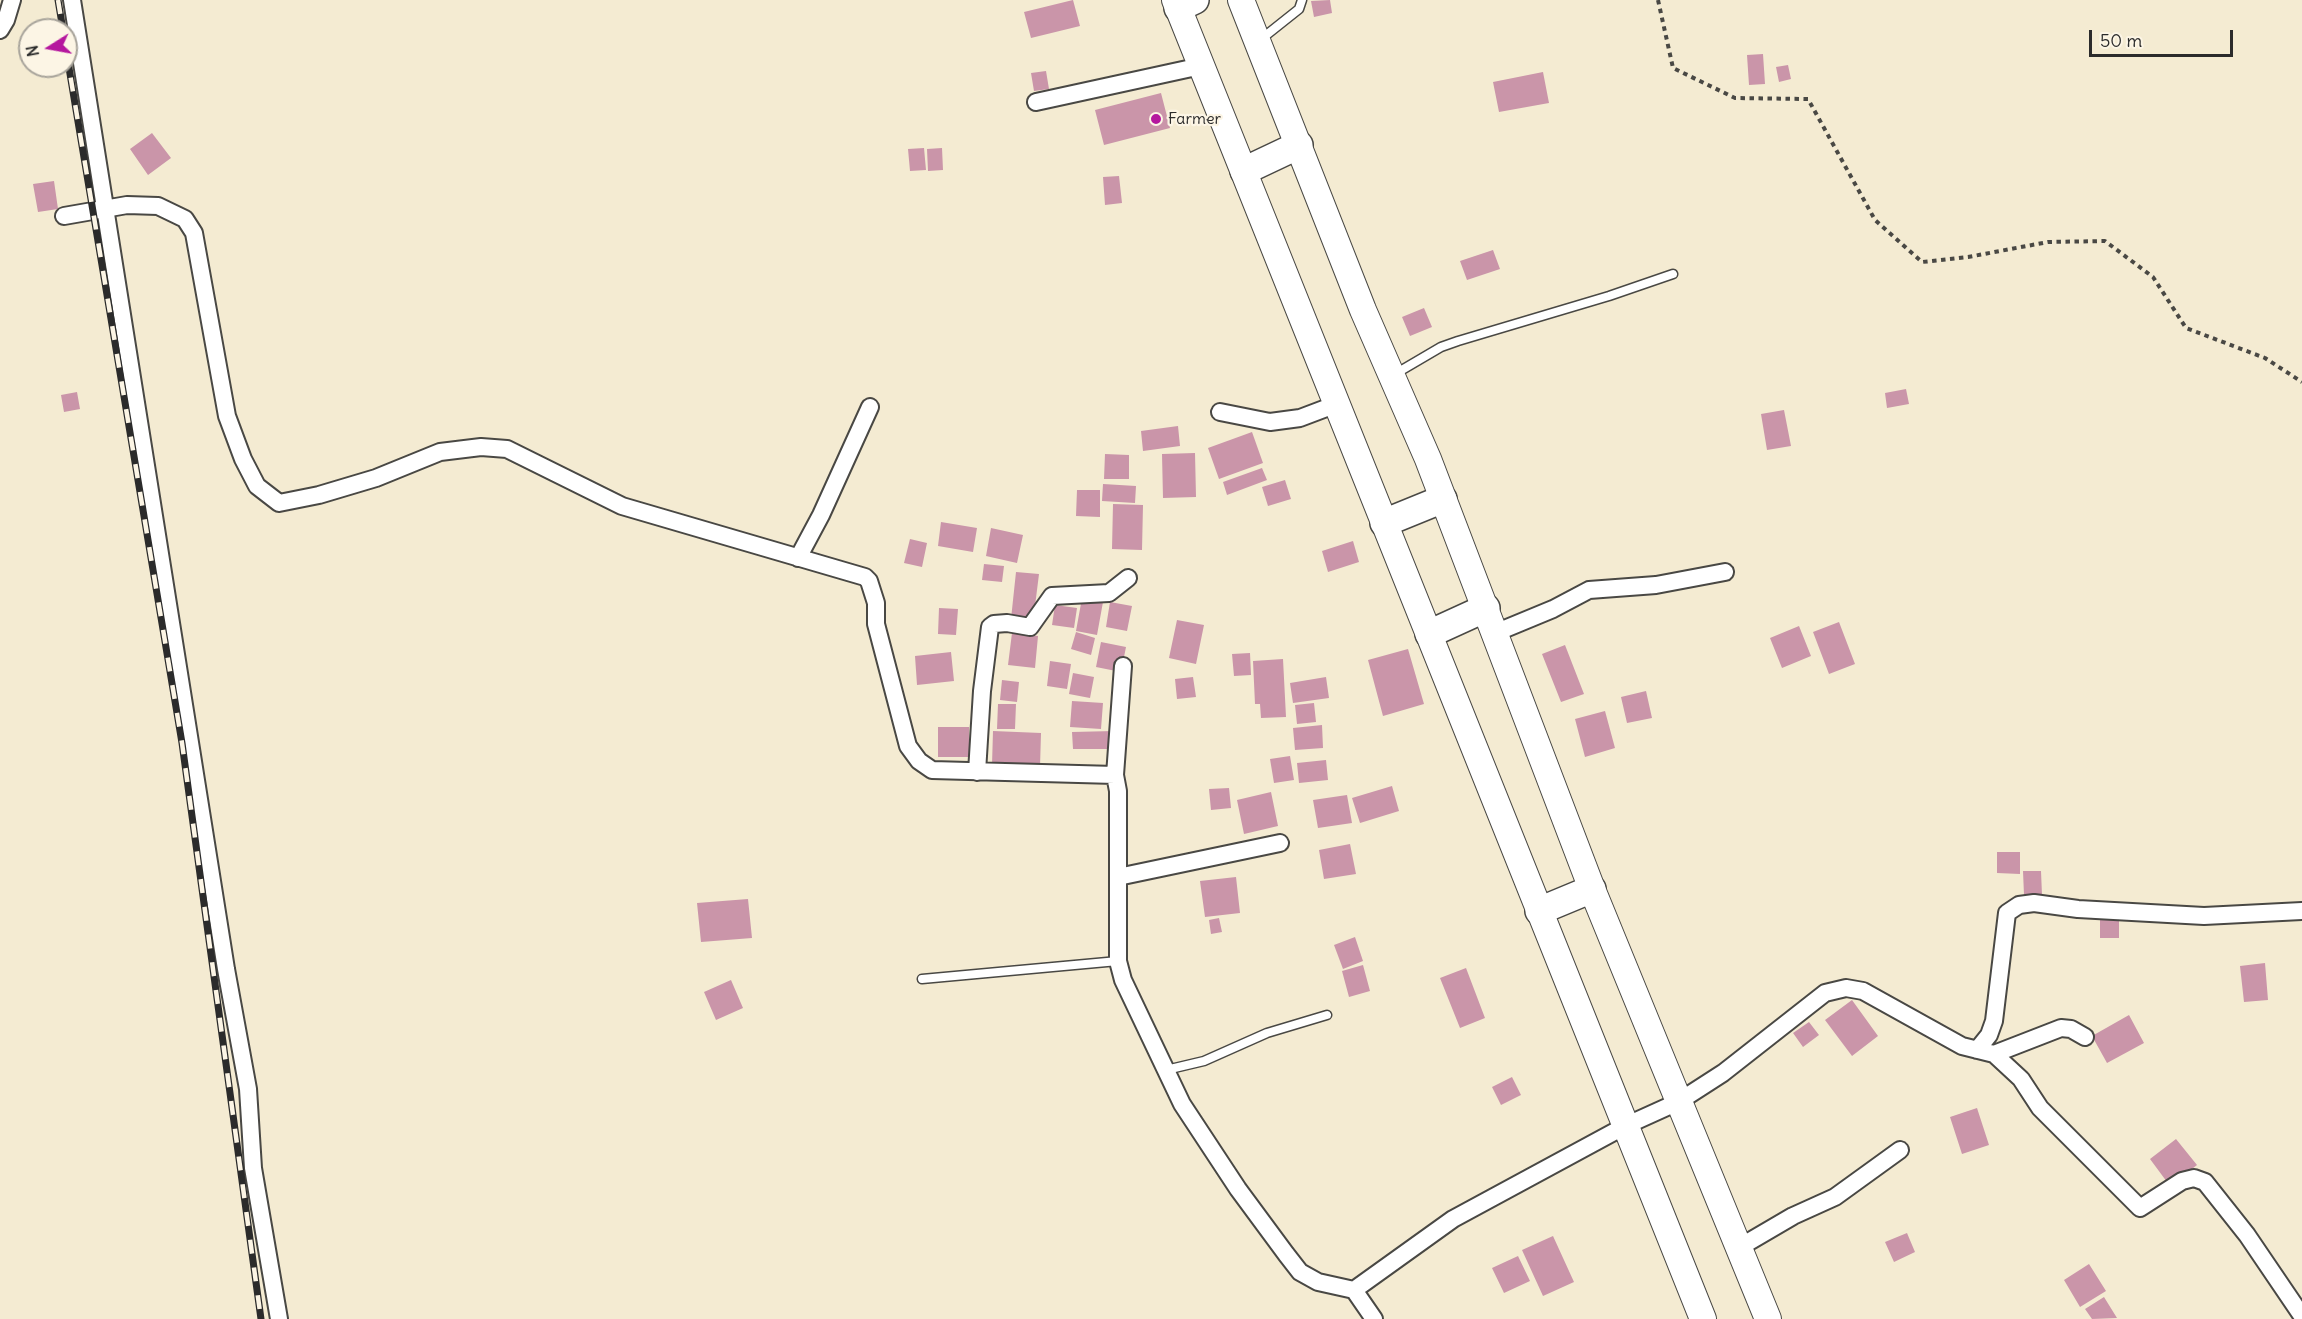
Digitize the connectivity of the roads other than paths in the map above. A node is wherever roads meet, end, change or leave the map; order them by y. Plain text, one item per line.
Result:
1 (12, 0) edge
2 (72, 0) edge
3 (1241, 0) edge
4 (1302, 0) edge
5 (1183, 3) edge
6 (0, 30) edge
7 (1258, 42) junction
8 (1202, 66) junction
9 (1036, 102) dead end
10 (1299, 145) junction
11 (1244, 171) junction
12 (104, 208) junction
13 (64, 216) dead end
14 (1673, 274) dead end
15 (1392, 376) junction
16 (1337, 404) junction
17 (870, 407) dead end
18 (1220, 412) dead end
19 (1443, 499) junction
20 (1384, 522) junction
21 (798, 558) junction
22 (1725, 572) dead end
23 (1128, 578) dead end
24 (1486, 608) junction
25 (1495, 633) junction
26 (1429, 634) junction
27 (1123, 666) dead end
28 (977, 772) junction
29 (1115, 775) junction
30 (1280, 843) dead end
31 (1118, 878) junction
32 (1592, 889) junction
33 (1539, 911) junction
34 (2302, 911) edge
35 (1118, 961) junction
36 (922, 979) dead end
37 (1327, 1015) dead end
38 (2085, 1037) dead end
39 (1985, 1052) junction
40 (1166, 1070) junction
41 (1678, 1102) junction
42 (1625, 1126) junction
43 (1900, 1150) dead end
44 (1740, 1247) junction
45 (1354, 1290) junction
46 (2302, 1316) edge
47 (279, 1319) edge
48 (1374, 1319) edge
49 (1703, 1319) edge
50 (1768, 1319) edge

1 - 6 street
2 - 12 street
3 - 7 main road
4 - 7 lane
5 - 8 main road
7 - 10 main road
8 - 9 street
8 - 11 main road
10 - 11 highway
10 - 15 main road
11 - 16 main road
12 - 13 street
12 - 21 street
12 - 47 street
14 - 15 lane
15 - 19 main road
16 - 18 street
16 - 20 main road
17 - 21 street
19 - 20 highway
19 - 24 main road
20 - 26 main road
21 - 28 street
22 - 25 street
23 - 28 street
24 - 25 main road
24 - 26 highway
25 - 32 main road
26 - 33 main road
27 - 29 street
28 - 29 street
29 - 31 street
30 - 31 street
31 - 35 street
32 - 33 highway
32 - 41 main road
33 - 42 main road
34 - 39 street
35 - 36 lane
35 - 40 street
37 - 40 lane
38 - 39 street
39 - 41 street
39 - 46 street
40 - 45 street
41 - 42 street
41 - 44 main road
42 - 45 street
42 - 49 main road
43 - 44 street
44 - 50 main road
45 - 48 street

